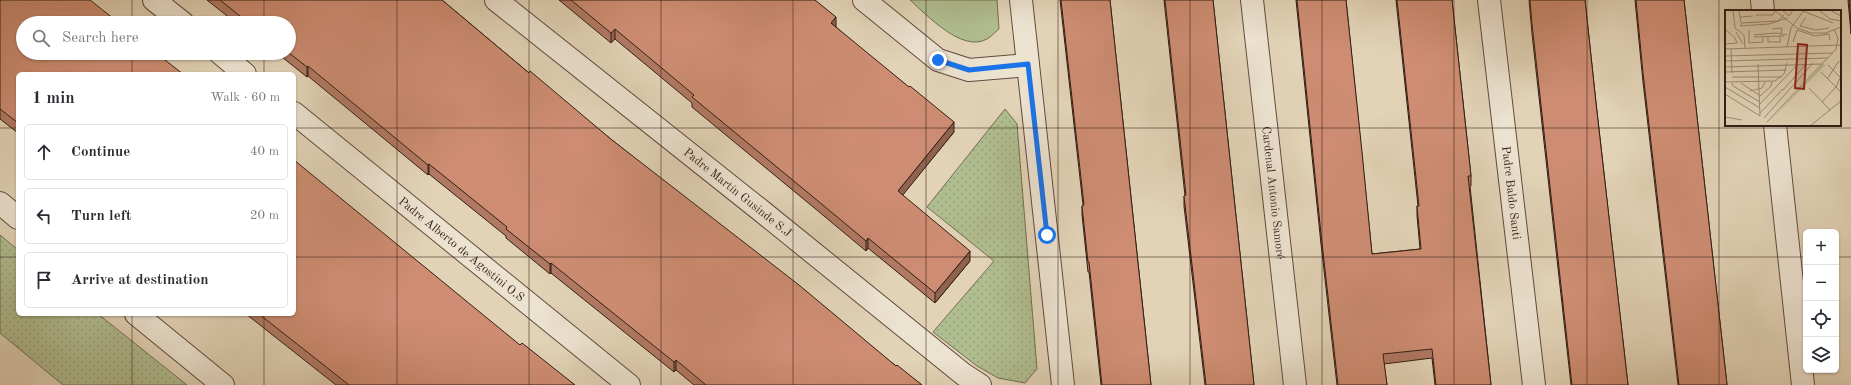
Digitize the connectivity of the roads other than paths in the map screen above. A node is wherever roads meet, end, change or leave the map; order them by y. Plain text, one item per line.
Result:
1 (154, 0) edge
2 (496, 0) edge
3 (864, 0) edge
4 (1021, 0) edge
5 (1252, 0) edge
6 (1489, 0) edge
7 (1762, 0) edge
8 (1763, 10) edge
9 (174, 16) edge
10 (229, 60) edge
11 (1028, 64) junction
12 (244, 72) edge
13 (296, 115) edge
14 (1775, 126) edge
15 (0, 203) edge
16 (16, 216) edge
17 (138, 316) edge
18 (224, 385) edge
19 (629, 385) edge
20 (980, 385) edge
21 (1063, 385) edge
22 (1295, 385) edge
23 (1534, 385) edge
24 (1803, 385) edge

1 - 9 street
2 - 20 street, Padre Martín Gusinde S.J
3 - 11 street
4 - 11 street
5 - 22 street, Cardenal Antonio Samoré
6 - 23 street, Padre Baldo Santi
7 - 8 street
10 - 12 street
11 - 21 street
13 - 19 street, Padre Alberto de Agostini O.S
14 - 24 street
15 - 16 street
17 - 18 street

